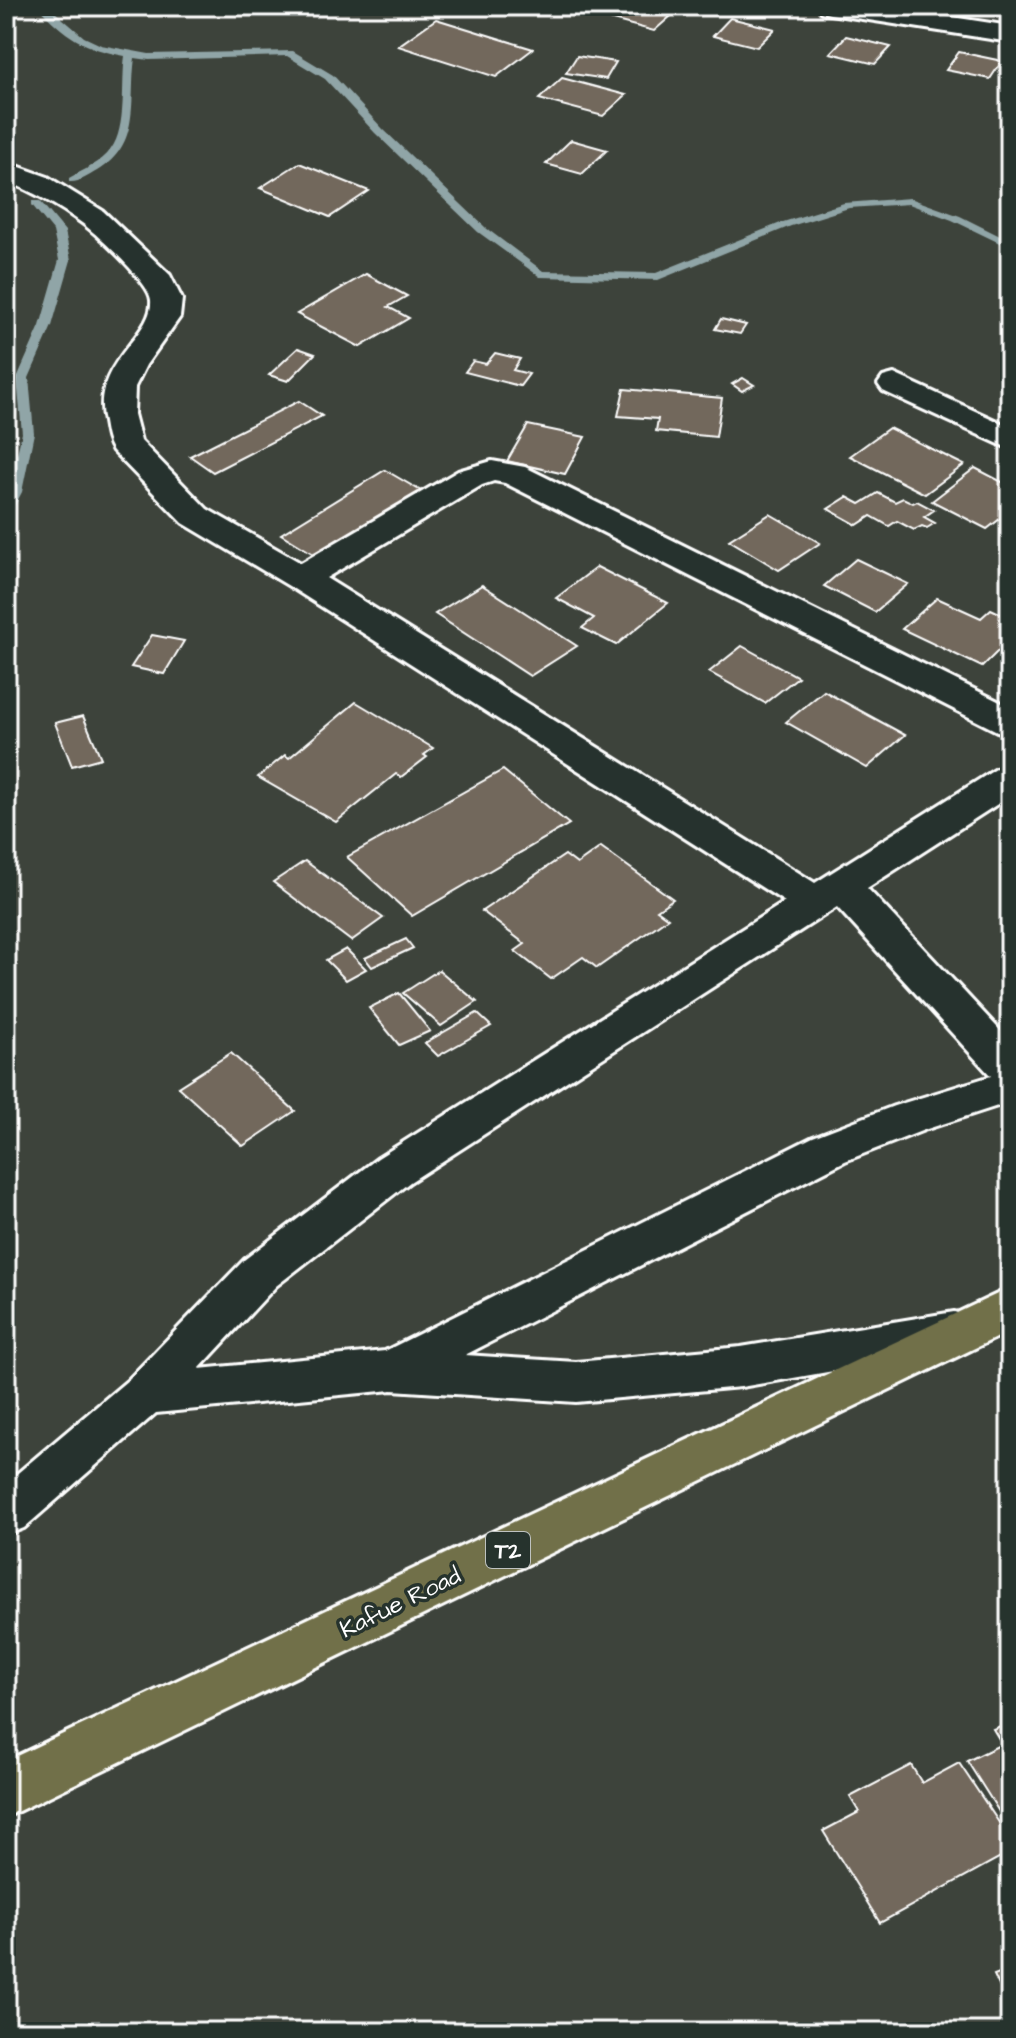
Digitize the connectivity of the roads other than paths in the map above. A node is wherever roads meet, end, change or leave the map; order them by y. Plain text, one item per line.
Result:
1 (830, 6) edge
2 (1010, 34) edge
3 (6, 171) edge
4 (894, 384) dead end
5 (1010, 439) edge
6 (301, 578) junction
7 (1010, 722) edge
8 (1010, 778) edge
9 (829, 895) junction
10 (1010, 1069) edge
11 (1010, 1086) edge
12 (990, 1318) edge
13 (392, 1370) junction
14 (145, 1394) junction
15 (6, 1513) edge
16 (6, 1790) edge

1 - 2 street
3 - 6 street
4 - 5 street
6 - 7 street
6 - 9 street
8 - 9 street
9 - 10 street
9 - 14 street
11 - 13 street
12 - 13 street
12 - 16 highway, Kafue Road / T2
13 - 14 street
14 - 15 street

